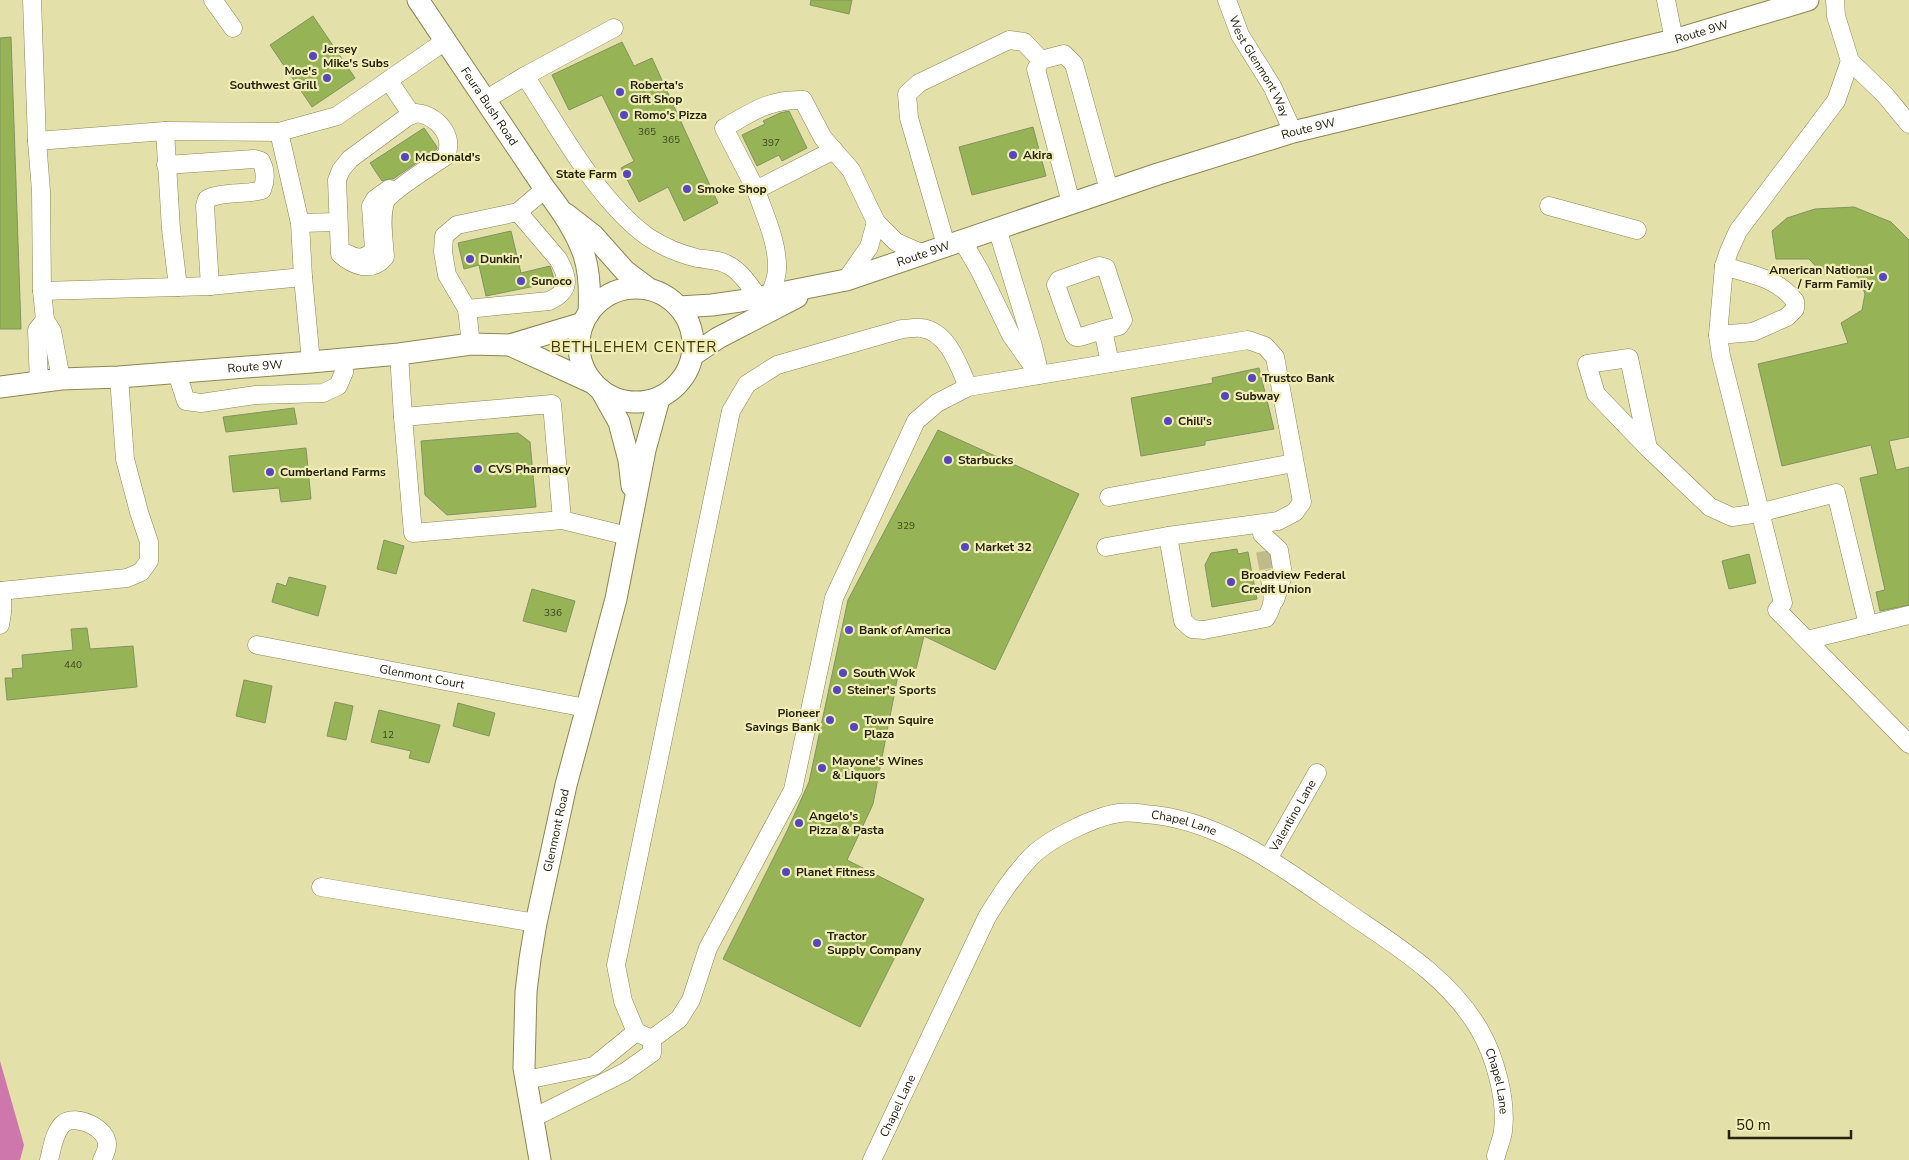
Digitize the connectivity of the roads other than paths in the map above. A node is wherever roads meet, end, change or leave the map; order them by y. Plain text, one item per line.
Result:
1 (32, 0) edge
2 (213, 0) edge
3 (418, 0) edge
4 (1227, 0) edge
5 (1666, 0) edge
6 (1808, 0) edge
7 (1835, 0) edge
8 (233, 28) dead end
9 (614, 28) dead end
10 (1674, 40) junction
11 (445, 41) junction
12 (1041, 60) junction
13 (1850, 61) junction
14 (526, 76) junction
15 (389, 81) junction
16 (486, 100) junction
17 (1891, 102) junction
18 (1909, 106) edge
19 (412, 115) junction
20 (1909, 124) edge
21 (165, 132) junction
22 (279, 132) junction
23 (1293, 132) junction
24 (37, 141) junction
25 (834, 150) junction
26 (166, 165) junction
27 (545, 189) junction
28 (756, 190) junction
29 (1109, 190) junction
30 (1071, 203) junction
31 (1548, 206) dead end
32 (562, 210) junction
33 (518, 212) junction
34 (300, 222) junction
35 (876, 222) junction
36 (997, 228) junction
37 (338, 230) junction
38 (1637, 230) dead end
39 (954, 243) junction
40 (923, 254) junction
41 (1724, 266) junction
42 (303, 277) junction
43 (846, 280) junction
44 (210, 286) junction
45 (178, 287) junction
46 (817, 287) junction
47 (649, 289) junction
48 (42, 291) junction
49 (764, 296) junction
50 (679, 306) junction
51 (467, 309) junction
52 (586, 318) junction
53 (45, 320) junction
54 (1103, 330) dead end
55 (1718, 335) junction
56 (471, 344) junction
57 (510, 345) junction
58 (399, 354) junction
59 (693, 356) junction
60 (345, 359) junction
61 (311, 362) junction
62 (1110, 363) junction
63 (177, 373) junction
64 (1039, 374) junction
65 (119, 377) junction
66 (61, 379) junction
67 (39, 383) junction
68 (0, 387) edge
69 (597, 387) junction
70 (968, 387) junction
71 (658, 399) junction
72 (402, 417) junction
73 (1648, 448) junction
74 (1294, 463) junction
75 (1109, 497) dead end
76 (635, 506) junction
77 (1760, 513) junction
78 (562, 520) junction
79 (628, 536) junction
80 (1168, 536) junction
81 (1262, 536) junction
82 (1106, 547) dead end
83 (1270, 579) tunnel mouth
84 (1, 591) edge
85 (1272, 607) junction
86 (1909, 615) edge
87 (0, 625) edge
88 (1868, 625) junction
89 (1807, 640) junction
90 (257, 645) dead end
91 (586, 708) junction
92 (1909, 744) edge
93 (1317, 773) dead end
94 (1268, 859) junction
95 (321, 886) dead end
96 (536, 923) junction
97 (644, 1035) junction
98 (526, 1080) junction
99 (533, 1118) junction
100 (105, 1152) edge
101 (1498, 1159) edge
102 (49, 1160) edge
103 (540, 1160) edge
104 (872, 1160) edge

1 - 24 street
2 - 8 street
3 - 11 main road, Feura Bush Road
4 - 23 street, West Glenmont Way
5 - 10 street
6 - 10 main road, Route 9W
7 - 13 street
9 - 14 street
10 - 23 main road, Route 9W
11 - 15 street
11 - 16 main road, Feura Bush Road
12 - 29 street
12 - 30 street
12 - 39 street
13 - 17 street
13 - 41 street
14 - 16 street
14 - 49 street
15 - 19 street
15 - 22 street
16 - 27 main road, Feura Bush Road
17 - 18 street
17 - 20 street
19 - 37 street
19 - 37 street
21 - 22 street
21 - 24 street
21 - 26 street
22 - 34 street
23 - 29 main road, Route 9W
24 - 48 street
25 - 28 street
25 - 28 street
25 - 35 street
26 - 44 street
26 - 45 street
27 - 32 main road, Feura Bush Road
27 - 33 street
28 - 49 street
29 - 30 main road, Route 9W
30 - 36 main road, Route 9W
31 - 38 street
32 - 47 main road, Feura Bush Road
32 - 52 main road, Feura Bush Road
33 - 51 street
33 - 51 street
34 - 37 street
34 - 42 street
35 - 40 street
35 - 43 street
36 - 39 main road, Route 9W
36 - 64 street
39 - 40 main road, Route 9W
39 - 64 street
40 - 43 main road, Route 9W
41 - 55 street
41 - 55 street
42 - 44 street
42 - 61 street
43 - 46 main road, Route 9W
44 - 45 street
45 - 48 street
46 - 49 main road, Route 9W
46 - 59 main road, Route 9W
47 - 50 main road
47 - 52 main road
48 - 53 street
49 - 50 main road, Route 9W
50 - 59 main road
51 - 56 street
52 - 57 main road, Route 9W
52 - 69 main road
53 - 66 street
53 - 67 street
54 - 62 street
55 - 77 street
56 - 57 main road, Route 9W
56 - 58 main road, Route 9W
57 - 69 main road, Route 9W
58 - 60 main road, Route 9W
58 - 72 street
59 - 71 main road
60 - 61 main road, Route 9W
60 - 63 street
61 - 63 main road, Route 9W
62 - 64 street
62 - 74 street
63 - 65 main road, Route 9W
64 - 70 street
65 - 66 main road, Route 9W
65 - 84 street
66 - 67 main road, Route 9W
67 - 68 main road, Route 9W
69 - 71 main road
69 - 76 main road, Glenmont Road
70 - 97 street
70 - 97 street
71 - 76 main road, Glenmont Road
72 - 78 street
72 - 78 street
73 - 73 street
73 - 77 street
74 - 75 street
74 - 81 street
76 - 79 main road, Glenmont Road
77 - 88 street
77 - 89 street
78 - 79 street
79 - 91 main road, Glenmont Road
80 - 81 street
80 - 82 street
80 - 85 street
81 - 85 street
83 - 85 street
84 - 87 street
86 - 88 street
88 - 89 street
89 - 92 street
90 - 91 street, Glenmont Court
91 - 96 main road, Glenmont Road
93 - 94 street, Valentino Lane
94 - 101 street, Chapel Lane
94 - 104 street, Chapel Lane
95 - 96 street
96 - 98 main road, Glenmont Road
97 - 98 street
97 - 99 street
98 - 99 main road, Glenmont Road
99 - 103 main road, Glenmont Road
100 - 102 street

